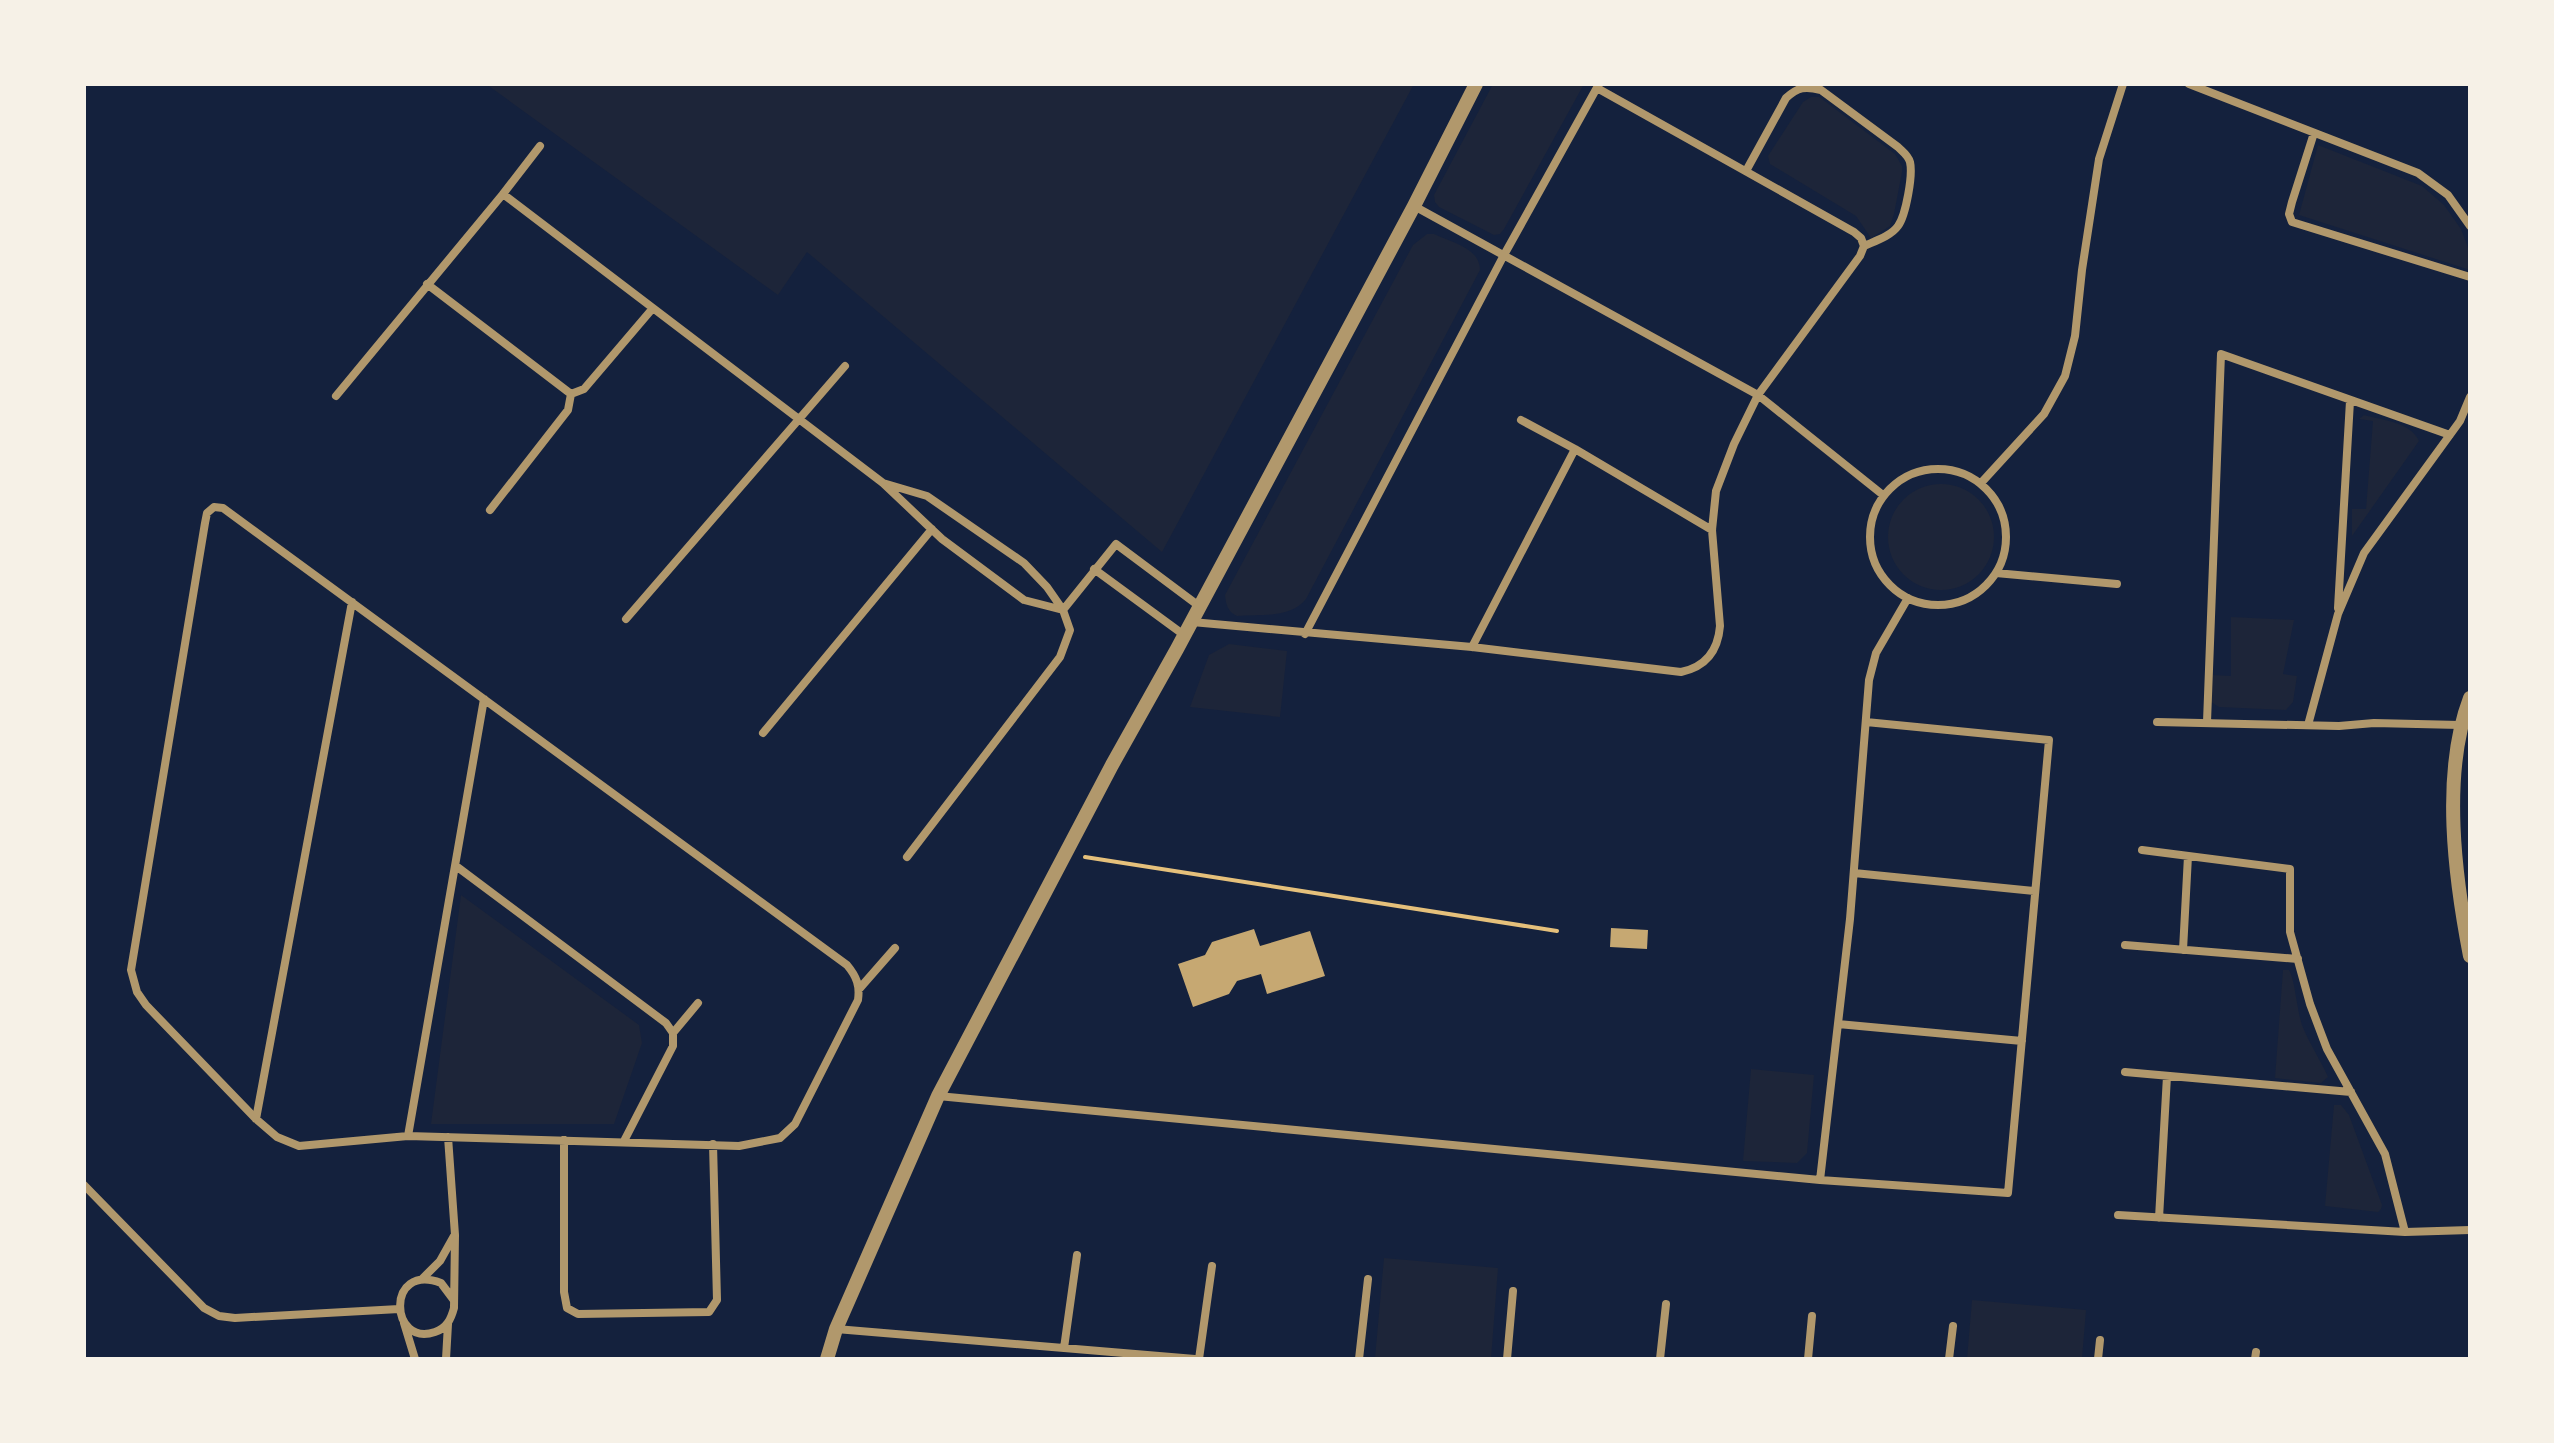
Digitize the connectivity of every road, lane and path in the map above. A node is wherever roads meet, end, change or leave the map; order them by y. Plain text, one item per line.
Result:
1 (1476, 84) edge
2 (2123, 84) edge
3 (2189, 84) edge
4 (1598, 86) edge
5 (2314, 133) junction
6 (540, 146) dead end
7 (1746, 171) junction
8 (503, 194) junction
9 (1414, 206) junction
10 (2470, 226) edge
11 (1864, 246) junction
12 (1504, 255) junction
13 (2470, 277) edge
14 (427, 284) junction
15 (653, 308) junction
16 (845, 366) dead end
17 (571, 394) junction
18 (1758, 395) junction
19 (336, 396) dead end
20 (2470, 397) edge
21 (2350, 401) junction
22 (799, 419) junction
23 (1521, 420) dead end
24 (2450, 435) junction
25 (1575, 449) junction
26 (883, 483) junction
27 (1981, 483) junction
28 (1883, 495) junction
29 (490, 510) dead end
30 (932, 529) junction
31 (1712, 530) junction
32 (1094, 569) junction
33 (1996, 573) junction
34 (2117, 584) dead end
35 (1908, 598) junction
36 (352, 602) junction
37 (1199, 606) junction
38 (1063, 610) junction
39 (2338, 614) junction
40 (626, 619) dead end
41 (1188, 628) junction
42 (1305, 634) junction
43 (1472, 647) junction
44 (484, 699) junction
45 (2469, 704) edge
46 (1866, 722) junction
47 (2157, 722) dead end
48 (2207, 722) junction
49 (2308, 725) junction
50 (2460, 725) junction
51 (763, 733) dead end
52 (2142, 850) dead end
53 (1065, 854) junction
54 (2188, 856) junction
55 (907, 857) dead end
56 (456, 866) junction
57 (1854, 873) junction
58 (2035, 891) junction
59 (1557, 931) dead end
60 (2125, 945) dead end
61 (895, 948) dead end
62 (2183, 950) junction
63 (2470, 956) edge
64 (2298, 959) junction
65 (860, 988) junction
66 (698, 1003) dead end
67 (1838, 1024) junction
68 (673, 1033) junction
69 (2022, 1041) junction
70 (2125, 1072) dead end
71 (2167, 1076) junction
72 (2351, 1092) junction
73 (938, 1096) junction
74 (256, 1119) junction
75 (408, 1136) junction
76 (448, 1137) junction
77 (564, 1140) junction
78 (624, 1141) junction
79 (713, 1144) junction
80 (1820, 1180) junction
81 (84, 1185) edge
82 (2118, 1215) dead end
83 (2159, 1218) junction
84 (2470, 1230) edge
85 (2405, 1232) junction
86 (455, 1235) junction
87 (1077, 1255) dead end
88 (1212, 1266) dead end
89 (421, 1279) junction
90 (1368, 1279) dead end
91 (1513, 1291) dead end
92 (453, 1299) junction
93 (1666, 1304) dead end
94 (399, 1309) junction
95 (1812, 1316) dead end
96 (404, 1323) junction
97 (448, 1324) junction
98 (1953, 1326) dead end
99 (836, 1329) junction
100 (2100, 1340) dead end
101 (1064, 1348) junction
102 (415, 1359) edge
103 (446, 1359) edge
104 (827, 1359) edge
105 (1197, 1359) edge
106 (1359, 1359) edge
107 (1507, 1359) edge
108 (1660, 1359) edge
109 (1808, 1359) edge
110 (1949, 1359) edge
111 (2098, 1359) edge

1 - 9 street
2 - 27 street
3 - 5 street
4 - 7 street
4 - 12 street
5 - 10 street
5 - 13 street
6 - 8 street
7 - 11 street
7 - 11 street
8 - 14 street
8 - 15 street
9 - 12 street
9 - 37 street
11 - 18 street
12 - 18 street
12 - 42 street
14 - 17 street
14 - 19 street
15 - 17 street
15 - 22 street
16 - 22 street
17 - 29 street
18 - 28 street
18 - 31 street
20 - 24 street
21 - 24 street
21 - 39 street
21 - 48 street
22 - 26 street
22 - 40 street
23 - 25 street
24 - 39 street
25 - 31 street
25 - 43 street
26 - 30 street
26 - 38 street
27 - 28 street
27 - 33 street
28 - 35 street
30 - 38 street
30 - 51 street
31 - 43 street
32 - 37 street
32 - 38 street
32 - 41 street
33 - 34 street
33 - 35 street
35 - 46 street
36 - 44 street
36 - 74 street
36 - 74 street
37 - 41 street
38 - 55 street
39 - 49 street
41 - 42 street
41 - 53 street
42 - 43 street
44 - 56 street
44 - 65 street
45 - 50 street
46 - 57 street
46 - 58 street
47 - 48 street
48 - 49 street
49 - 50 street
50 - 63 street
52 - 54 street
53 - 59 path
53 - 73 street
54 - 62 street
54 - 64 street
56 - 68 street
56 - 75 street
57 - 58 street
57 - 67 street
58 - 69 street
60 - 62 street
61 - 65 street
62 - 64 street
64 - 72 street
65 - 79 street
66 - 68 street
67 - 69 street
67 - 80 street
68 - 78 street
69 - 80 street
70 - 71 street
71 - 72 street
71 - 83 street
72 - 85 street
73 - 80 street
73 - 99 street
74 - 75 street
75 - 76 street
76 - 77 street
76 - 86 street
77 - 78 street
77 - 79 street
78 - 79 street
81 - 94 street
82 - 83 street
83 - 85 street
84 - 85 street
86 - 89 street
86 - 92 street
87 - 101 street
88 - 105 street
89 - 92 street
89 - 94 street
90 - 106 street
91 - 107 street
92 - 97 street
93 - 108 street
94 - 96 street
95 - 109 street
96 - 97 street
96 - 102 street
97 - 103 street
98 - 110 street
99 - 101 street
99 - 104 street
100 - 111 street
101 - 105 street

